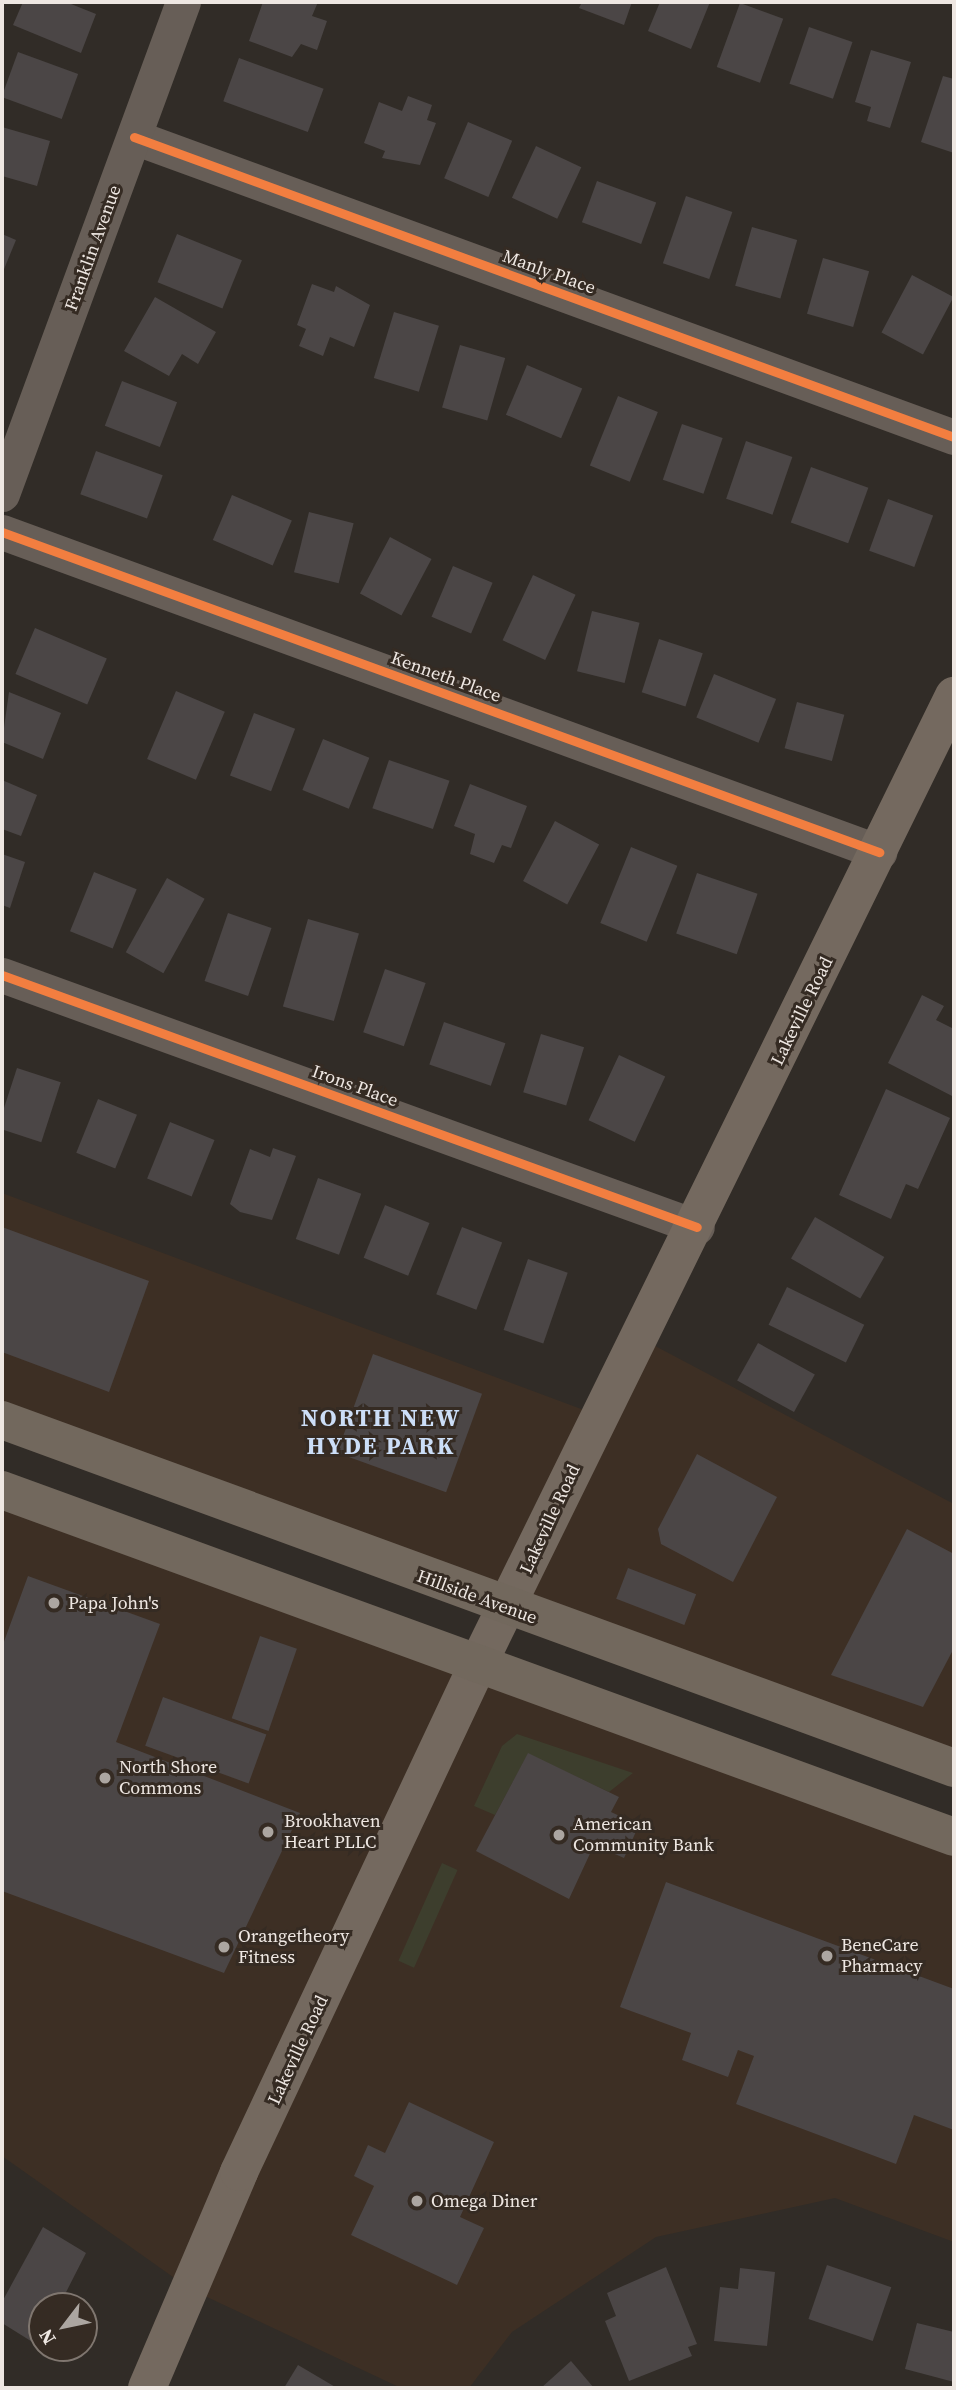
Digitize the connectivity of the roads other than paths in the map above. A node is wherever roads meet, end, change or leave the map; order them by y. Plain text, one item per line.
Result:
1 (184, 2) edge
2 (134, 137) junction
3 (954, 437) edge
4 (2, 494) edge
5 (2, 532) edge
6 (954, 696) edge
7 (879, 852) junction
8 (2, 975) edge
9 (697, 1227) junction
10 (2, 1420) edge
11 (2, 1490) edge
12 (508, 1609) junction
13 (478, 1664) junction
14 (954, 1768) edge
15 (954, 1837) edge
16 (147, 2388) edge

1 - 2 street, Franklin Avenue
2 - 3 street, Manly Place
2 - 4 street, Franklin Avenue
5 - 7 street, Kenneth Place
6 - 7 main road, Lakeville Road
7 - 9 main road, Lakeville Road
8 - 9 street, Irons Place
9 - 12 main road, Lakeville Road
10 - 12 main road, Hillside Avenue
11 - 13 main road
12 - 13 main road, Lakeville Road
12 - 14 main road, Hillside Avenue
13 - 15 main road
13 - 16 main road, Lakeville Road

